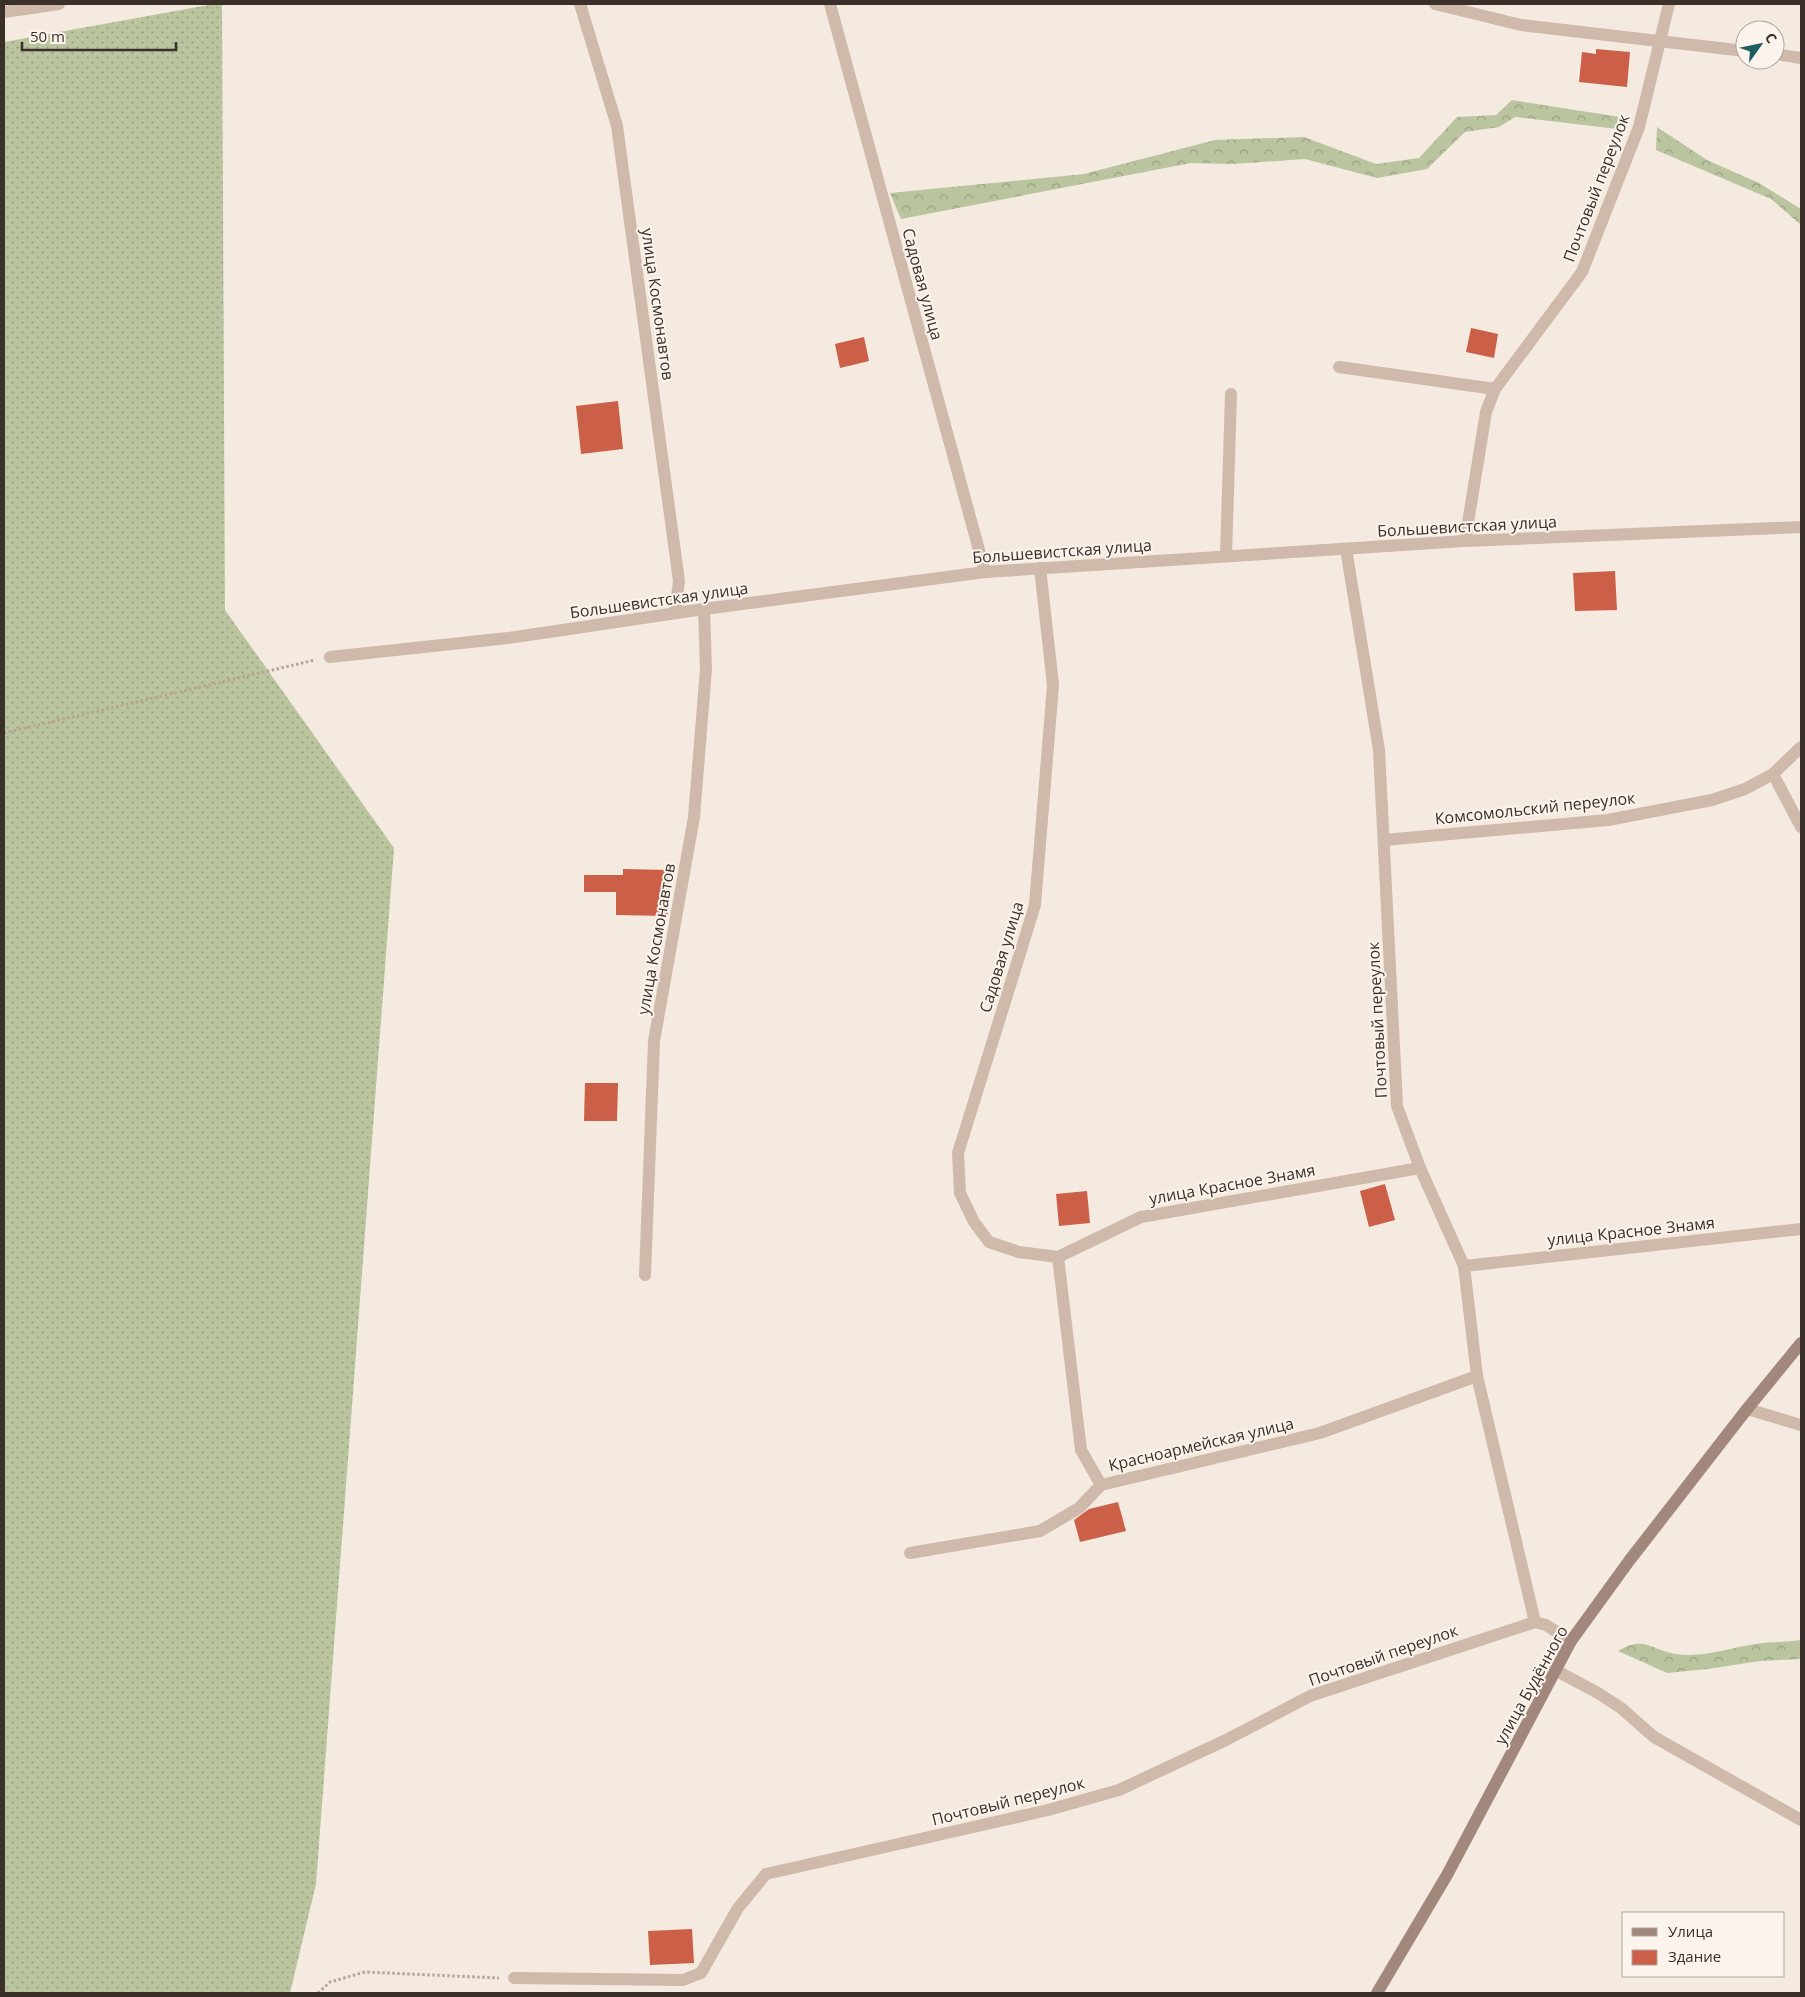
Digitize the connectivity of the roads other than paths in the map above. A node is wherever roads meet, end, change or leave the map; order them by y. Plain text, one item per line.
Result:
1 (58, 4) edge
2 (580, 4) edge
3 (830, 4) edge
4 (1438, 4) edge
5 (1669, 4) edge
6 (4, 12) edge
7 (1661, 41) junction
8 (1735, 50) edge
9 (1785, 56) edge
10 (1801, 58) edge
11 (1339, 367) dead end
12 (1495, 389) junction
13 (1231, 394) dead end
14 (1801, 527) edge
15 (1464, 541) junction
16 (1346, 549) junction
17 (1226, 556) junction
18 (1040, 568) junction
19 (985, 572) junction
20 (704, 609) junction
21 (675, 613) junction
22 (330, 657) road end
23 (1801, 747) edge
24 (1773, 774) junction
25 (1801, 828) edge
26 (1384, 840) junction
27 (1420, 1168) junction
28 (1801, 1229) edge
29 (1058, 1257) junction
30 (1464, 1266) junction
31 (645, 1275) dead end
32 (1801, 1344) edge
33 (1477, 1376) junction
34 (1747, 1409) junction
35 (1801, 1425) edge
36 (1101, 1485) junction
37 (910, 1553) dead end
38 (1535, 1622) junction
39 (1571, 1641) junction
40 (1555, 1670) junction
41 (1801, 1820) edge
42 (514, 1978) road end
43 (1377, 1993) edge

1 - 6 street
2 - 21 street, улица Космонавтов
3 - 19 street, Садовая улица
4 - 7 street
5 - 7 street, Почтовый переулок
7 - 8 street
7 - 12 street, Почтовый переулок
9 - 10 street
11 - 12 street
12 - 15 street, Почтовый переулок
13 - 17 street
14 - 15 street, Большевистская улица
15 - 16 street, Большевистская улица
16 - 17 street, Большевистская улица
16 - 26 street, Почтовый переулок
17 - 18 street, Большевистская улица
18 - 19 street, Большевистская улица
18 - 29 street, Садовая улица
19 - 20 street, Большевистская улица
20 - 21 street, Большевистская улица
20 - 31 street, улица Космонавтов
21 - 22 street, Большевистская улица
23 - 24 street, Комсомольский переулок
24 - 25 street
24 - 26 street, Комсомольский переулок
26 - 27 street, Почтовый переулок
27 - 29 street, улица Красное Знамя
27 - 30 street, Почтовый переулок
28 - 30 street, улица Красное Знамя
29 - 36 street
30 - 33 street, Почтовый переулок
32 - 34 main road, улица Будённого
33 - 36 street, Красноармейская улица
33 - 38 street, Почтовый переулок
34 - 35 street
34 - 39 main road, улица Будённого
36 - 37 street, Красноармейская улица
38 - 39 street
38 - 42 street, Почтовый переулок
39 - 40 main road, улица Будённого
40 - 41 street
40 - 43 main road, улица Будённого

